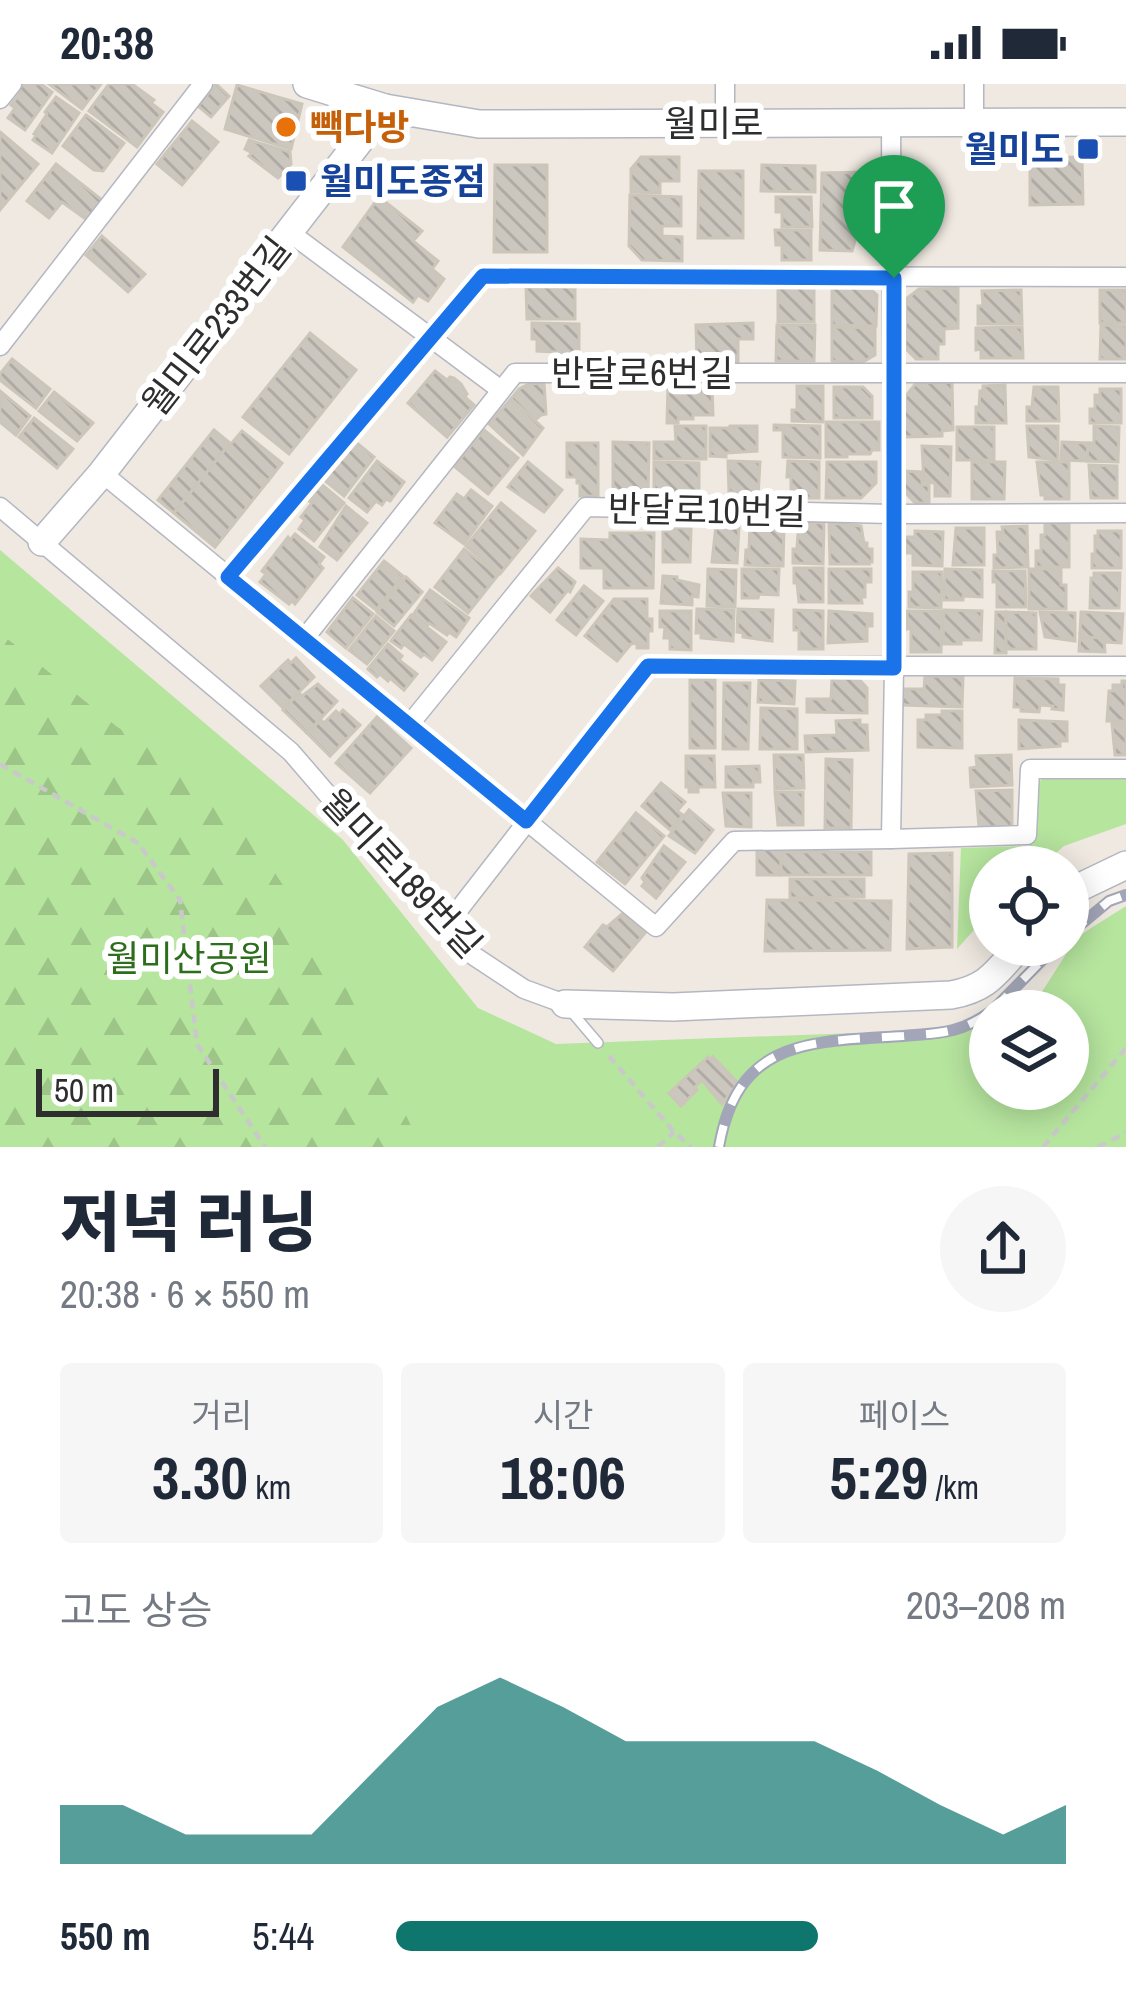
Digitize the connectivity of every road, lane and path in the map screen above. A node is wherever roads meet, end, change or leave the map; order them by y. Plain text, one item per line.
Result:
1 (12, 84) edge
2 (202, 84) edge
3 (307, 84) edge
4 (725, 84) edge
5 (974, 84) edge
6 (387, 96) edge
7 (0, 99) edge
8 (891, 122) junction
9 (974, 122) junction
10 (1126, 122) edge
11 (725, 123) junction
12 (289, 232) junction
13 (1126, 277) edge
14 (894, 278) junction
15 (431, 338) junction
16 (0, 346) edge
17 (1126, 373) edge
18 (892, 374) junction
19 (501, 390) junction
20 (102, 473) junction
21 (0, 507) edge
22 (1126, 513) edge
23 (892, 514) junction
24 (42, 542) junction
25 (228, 577) junction
26 (304, 640) junction
27 (1126, 666) edge
28 (894, 668) junction
29 (409, 725) junction
30 (0, 764) edge
31 (1126, 770) edge
32 (526, 821) junction
33 (891, 839) junction
34 (1126, 865) edge
35 (1089, 882) edge
36 (446, 926) junction
37 (1002, 966) edge
38 (565, 1004) junction
39 (598, 1042) joint
40 (1126, 1048) edge
41 (674, 1132) junction
42 (1126, 1133) edge
43 (265, 1147) edge
44 (658, 1147) edge
45 (682, 1147) edge
46 (692, 1147) edge
47 (1043, 1147) edge
48 (1098, 1147) edge

1 - 7 street
2 - 16 street
3 - 6 street, 월미로
4 - 11 street
5 - 9 street
6 - 11 street, 월미로
6 - 12 street, 월미로233번길
8 - 9 street, 월미로
8 - 11 street, 월미로
8 - 14 street
9 - 10 street, 월미로
12 - 15 street
12 - 20 street, 월미로233번길
13 - 14 street
14 - 15 street
14 - 18 street
15 - 19 street
15 - 25 street
17 - 18 street
18 - 19 street, 반달로6번길
18 - 23 street
19 - 26 street, 반달로6번길
20 - 24 street, 월미로233번길
20 - 25 street
21 - 24 street, 월미로189번길
22 - 23 street
23 - 28 street
23 - 29 street, 반달로10번길
24 - 36 street, 월미로189번길
25 - 26 street
26 - 29 street
27 - 28 street
28 - 32 street
28 - 33 street
29 - 32 street
30 - 43 path
31 - 33 street
32 - 33 street
32 - 36 street
34 - 35 street
36 - 38 street, 월미로189번길
37 - 38 street, 월미로189번길
38 - 39 lane
39 - 41 path
40 - 47 path
41 - 44 path
41 - 45 path
41 - 46 path
42 - 48 path

